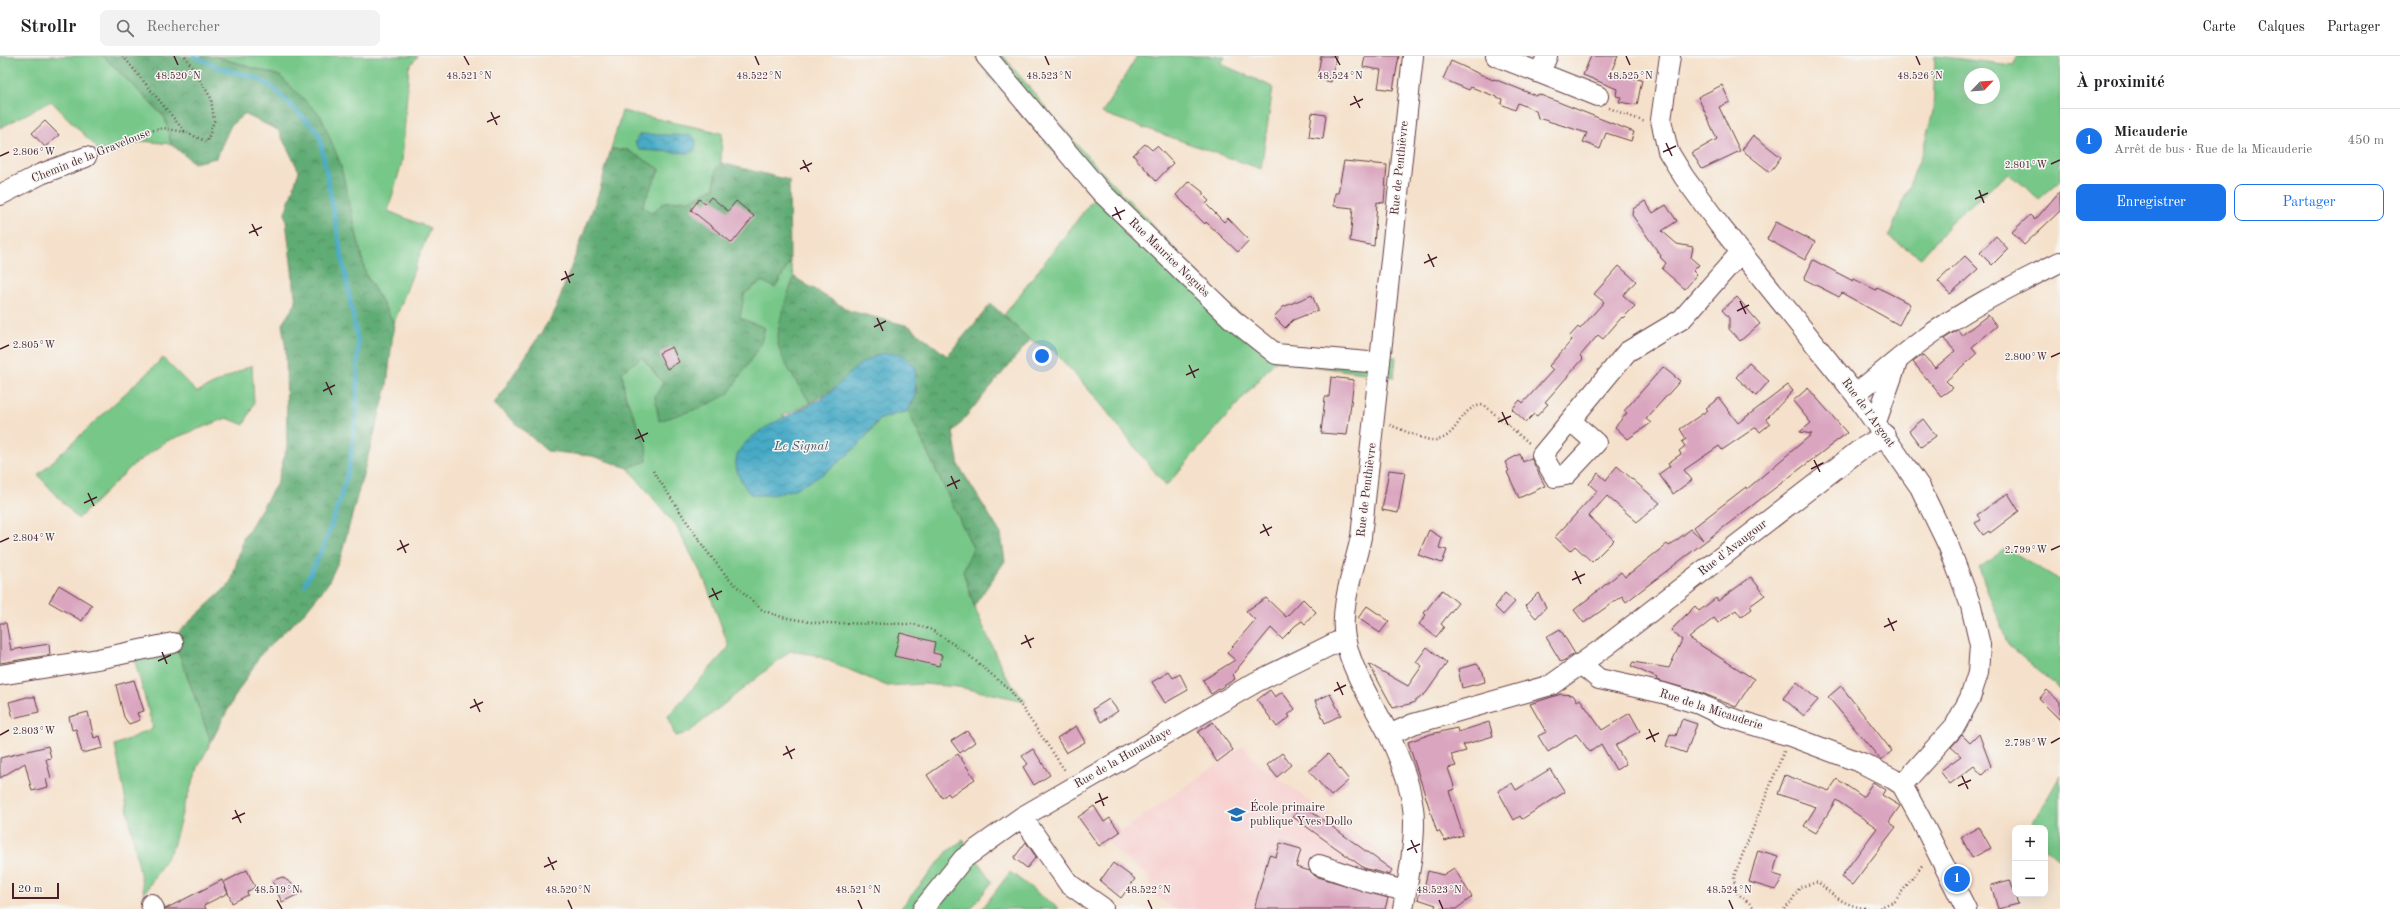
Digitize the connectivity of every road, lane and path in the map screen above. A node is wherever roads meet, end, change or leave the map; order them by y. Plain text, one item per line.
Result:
1 (123, 56) edge
2 (185, 56) edge
3 (986, 56) edge
4 (1413, 56) edge
5 (1496, 56) edge
6 (1670, 56) edge
7 (1544, 65) edge
8 (1598, 96) joint
9 (1661, 120) junction
10 (185, 132) junction
11 (86, 157) joint
12 (0, 195) edge
13 (1741, 252) junction
14 (2060, 262) edge
15 (1897, 362) junction
16 (1380, 363) junction
17 (1855, 394) junction
18 (1571, 421) junction
19 (1375, 422) junction
20 (1881, 429) junction
21 (1542, 455) junction
22 (653, 471) dead end
23 (1345, 638) junction
24 (173, 643) dead end
25 (1582, 664) junction
26 (0, 675) edge
27 (1389, 735) junction
28 (1790, 736) junction
29 (1902, 785) junction
30 (1076, 786) junction
31 (1022, 817) junction
32 (1937, 851) junction
33 (1319, 865) dead end
34 (1404, 900) edge
35 (1103, 908) dead end
36 (923, 909) edge
37 (1756, 909) edge
38 (1784, 909) edge
39 (1875, 909) edge
40 (1966, 909) edge

1 - 10 path
2 - 10 path
3 - 16 street, Rue Maurice Noguès
4 - 16 street, Rue de Penthièvre
5 - 7 street
6 - 9 street, Rue de l'Argoat
7 - 8 street
8 - 9 path
9 - 13 street, Rue de l'Argoat
10 - 11 path, Chemin de la Gravelouse
11 - 12 street, Chemin de la Gravelouse
13 - 17 street, Rue de l'Argoat
13 - 18 street
14 - 15 street
15 - 17 street
15 - 20 street
16 - 19 street, Rue de Penthièvre
17 - 20 street, Rue de l'Argoat
18 - 21 street
18 - 21 street
19 - 21 path
19 - 23 street, Rue de Penthièvre
20 - 25 street, Rue d'Avaugour
20 - 29 street, Rue de l'Argoat
22 - 30 path
23 - 27 street, Rue de Penthièvre
23 - 30 street, Rue de la Hunaudaye
24 - 26 street
25 - 27 street
25 - 28 street, Rue de la Micauderie
27 - 34 street, Rue de Penthièvre
28 - 29 street, Rue de la Micauderie
28 - 37 path
29 - 32 street, Rue de la Micauderie
30 - 31 street, Rue de la Hunaudaye
31 - 35 street
31 - 36 street, Rue de la Hunaudaye
32 - 39 path
32 - 40 street, Rue de la Micauderie
33 - 34 street
38 - 39 path

